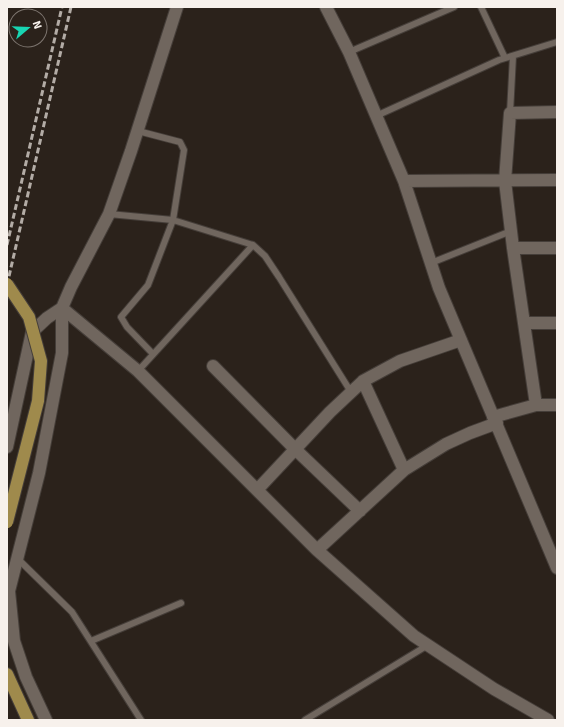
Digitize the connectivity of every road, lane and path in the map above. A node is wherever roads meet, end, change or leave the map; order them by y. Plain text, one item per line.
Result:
1 (177, 7) edge
2 (326, 7) edge
3 (454, 7) edge
4 (481, 7) edge
5 (557, 42) edge
6 (349, 52) junction
7 (513, 56) junction
8 (505, 58) junction
9 (557, 112) edge
10 (510, 113) junction
11 (376, 116) junction
12 (138, 131) junction
13 (557, 180) edge
14 (404, 181) junction
15 (505, 181) junction
16 (109, 214) junction
17 (173, 220) junction
18 (511, 231) junction
19 (253, 245) junction
20 (513, 248) junction
21 (557, 248) edge
22 (431, 263) junction
23 (7, 284) edge
24 (62, 308) junction
25 (524, 323) junction
26 (557, 323) edge
27 (461, 340) junction
28 (153, 354) junction
29 (213, 366) dead end
30 (138, 371) junction
31 (363, 381) junction
32 (351, 392) junction
33 (536, 405) junction
34 (557, 405) edge
35 (495, 420) junction
36 (7, 447) edge
37 (295, 449) junction
38 (404, 470) junction
39 (257, 490) junction
40 (360, 511) junction
41 (7, 522) edge
42 (317, 550) junction
43 (18, 558) junction
44 (557, 568) edge
45 (181, 603) dead end
46 (91, 641) junction
47 (428, 645) junction
48 (7, 674) edge
49 (28, 720) edge
50 (46, 720) edge
51 (141, 720) edge
52 (305, 720) edge
53 (548, 720) edge

1 - 12 street
2 - 6 street
3 - 6 lane
4 - 8 lane
5 - 7 lane
6 - 11 street
7 - 8 lane
7 - 10 lane
8 - 11 lane
9 - 10 street
10 - 15 street
11 - 14 street
12 - 16 street
12 - 17 lane
13 - 15 street
14 - 15 street
14 - 22 street
15 - 18 street
16 - 17 lane
16 - 24 street
17 - 19 lane
17 - 28 lane
18 - 20 street
18 - 22 lane
19 - 28 lane
19 - 32 lane
20 - 21 street
20 - 25 street
22 - 27 street
23 - 41 main road, bridge
24 - 30 street
24 - 36 street
24 - 43 street
25 - 26 street
25 - 33 street
27 - 31 street
27 - 35 street
28 - 30 lane
29 - 37 street
30 - 39 street
31 - 32 street
31 - 38 street
32 - 37 street
33 - 34 street
33 - 35 street
35 - 38 street
35 - 44 street
37 - 39 street
37 - 40 street
38 - 40 street
39 - 42 street
40 - 42 street
42 - 47 street
43 - 46 lane
43 - 50 street
45 - 46 lane
46 - 51 lane
47 - 52 lane
47 - 53 street
48 - 49 main road

